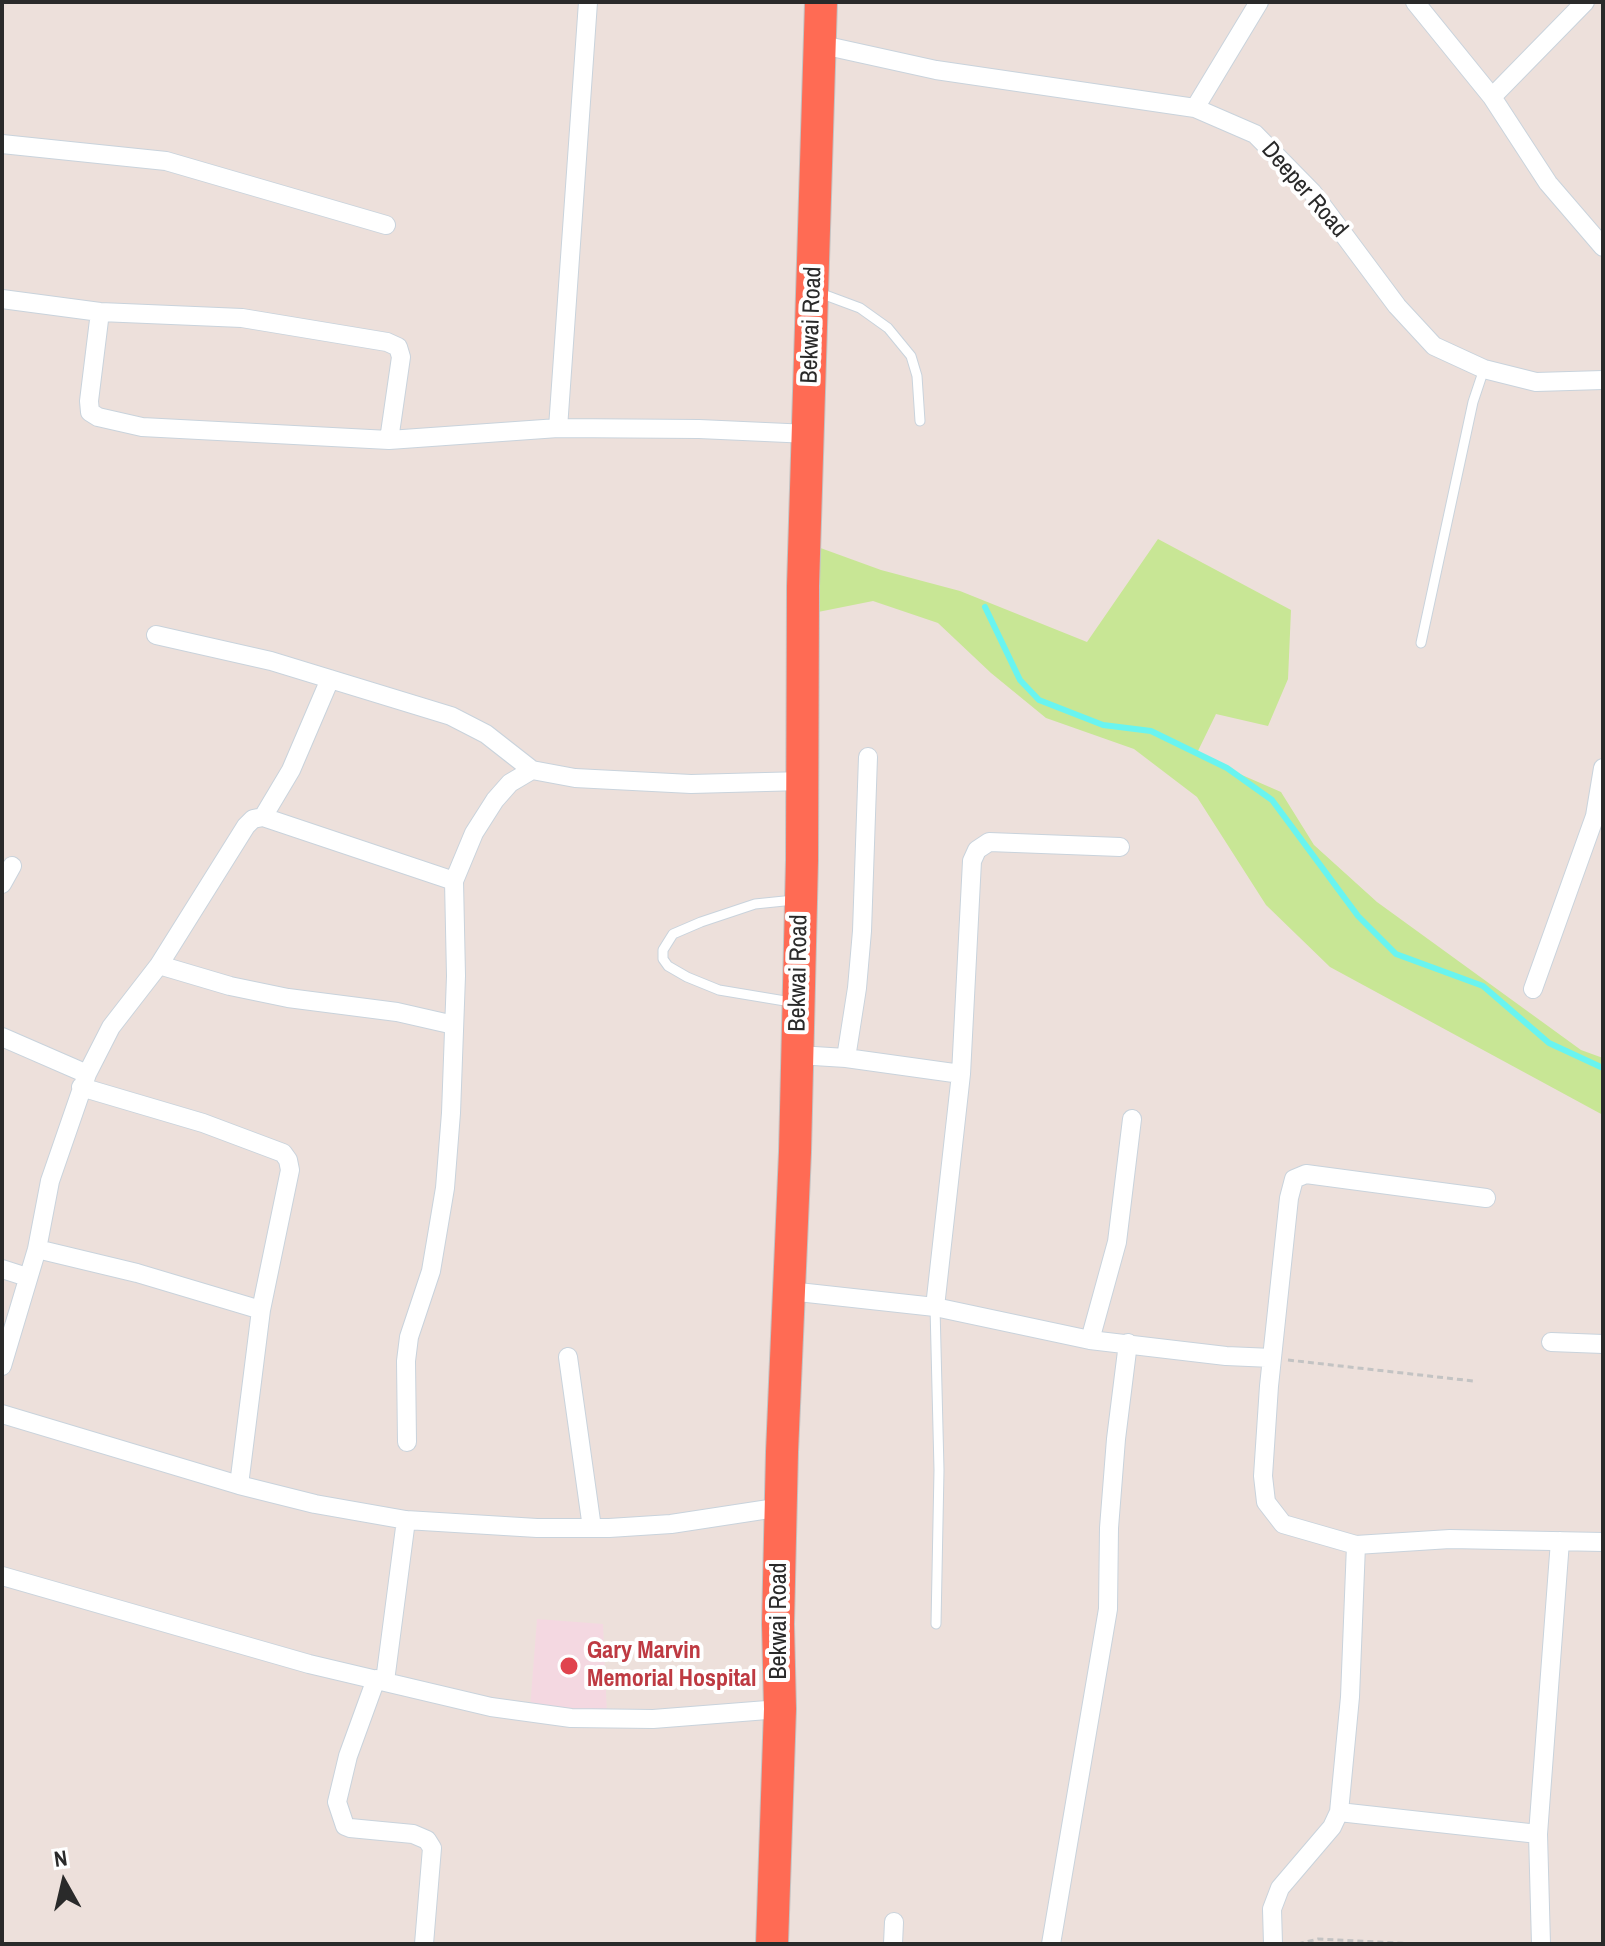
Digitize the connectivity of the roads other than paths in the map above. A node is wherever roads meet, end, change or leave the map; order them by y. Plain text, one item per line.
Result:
1 (588, 2) edge
2 (821, 2) edge
3 (1259, 2) edge
4 (1415, 2) edge
5 (1585, 2) edge
6 (818, 44) junction
7 (1492, 97) junction
8 (1195, 108) junction
9 (2, 144) edge
10 (386, 225) dead end
11 (1603, 247) edge
12 (814, 291) junction
13 (2, 299) edge
14 (100, 312) junction
15 (1484, 369) junction
16 (1603, 380) edge
17 (920, 421) dead end
18 (558, 428) junction
19 (809, 434) junction
20 (389, 440) junction
21 (156, 635) dead end
22 (1421, 643) dead end
23 (330, 679) junction
24 (868, 757) dead end
25 (1603, 768) edge
26 (532, 770) junction
27 (803, 781) junction
28 (263, 817) junction
29 (1599, 818) edge
30 (1120, 847) dead end
31 (12, 866) dead end
32 (454, 881) junction
33 (2, 884) edge
34 (801, 900) junction
35 (159, 965) junction
36 (1533, 989) dead end
37 (799, 1003) junction
38 (454, 1025) junction
39 (2, 1037) edge
40 (798, 1055) junction
41 (846, 1058) junction
42 (961, 1074) junction
43 (84, 1080) junction
44 (1132, 1119) dead end
45 (1486, 1198) dead end
46 (37, 1249) junction
47 (2, 1269) edge
48 (27, 1277) junction
49 (789, 1291) junction
50 (935, 1307) junction
51 (261, 1310) junction
52 (1090, 1340) junction
53 (1551, 1342) dead end
54 (1128, 1343) junction
55 (1603, 1344) edge
56 (568, 1357) dead end
57 (1272, 1358) junction
58 (2, 1366) edge
59 (2, 1414) edge
60 (407, 1442) dead end
61 (239, 1485) junction
62 (782, 1507) junction
63 (406, 1520) junction
64 (592, 1528) junction
65 (1560, 1541) junction
66 (1603, 1542) edge
67 (1356, 1545) junction
68 (2, 1576) edge
69 (936, 1624) dead end
70 (380, 1680) junction
71 (780, 1709) junction
72 (1339, 1812) junction
73 (1538, 1834) junction
74 (894, 1922) dead end
75 (424, 1944) edge
76 (772, 1944) edge
77 (893, 1944) edge
78 (1051, 1944) edge
79 (1273, 1944) edge
80 (1541, 1944) edge

1 - 18 street
2 - 6 highway, Bekwai Road
3 - 8 street
4 - 7 street
5 - 7 street
6 - 8 street, Deeper Road
6 - 12 highway, Bekwai Road
7 - 11 street
8 - 15 street, Deeper Road
9 - 10 street
12 - 17 lane
12 - 19 highway, Bekwai Road
13 - 14 street
14 - 20 street
14 - 20 street
15 - 16 street, Deeper Road
15 - 22 lane
18 - 19 street
18 - 20 street
19 - 27 highway, Bekwai Road
21 - 23 street
23 - 26 street
23 - 28 street
24 - 41 street
25 - 29 street
26 - 27 street
26 - 32 street
27 - 34 highway, Bekwai Road
28 - 32 street
28 - 35 street
29 - 36 street
30 - 42 street
31 - 33 street
32 - 38 street
34 - 37 highway, Bekwai Road
34 - 37 lane
35 - 38 street
35 - 43 street
37 - 40 highway, Bekwai Road
38 - 60 street
39 - 43 street
40 - 41 street
40 - 49 highway, Bekwai Road
41 - 42 street
42 - 50 street
43 - 46 street
43 - 51 street
44 - 52 street
45 - 57 street
46 - 48 street
46 - 51 street
47 - 48 street
48 - 58 street
49 - 50 street
49 - 62 highway, Bekwai Road
50 - 52 street
50 - 69 lane
51 - 61 street
52 - 54 street
53 - 55 street
54 - 57 street
54 - 78 street
56 - 64 street
57 - 67 street
59 - 61 street
61 - 63 street
62 - 64 street
62 - 71 highway, Bekwai Road
63 - 64 street
63 - 70 street
65 - 66 street
65 - 67 street
65 - 73 street
67 - 72 street
68 - 70 street
70 - 71 street
70 - 75 street
71 - 76 highway, Bekwai Road
72 - 73 street
72 - 79 street
73 - 80 street
74 - 77 street

